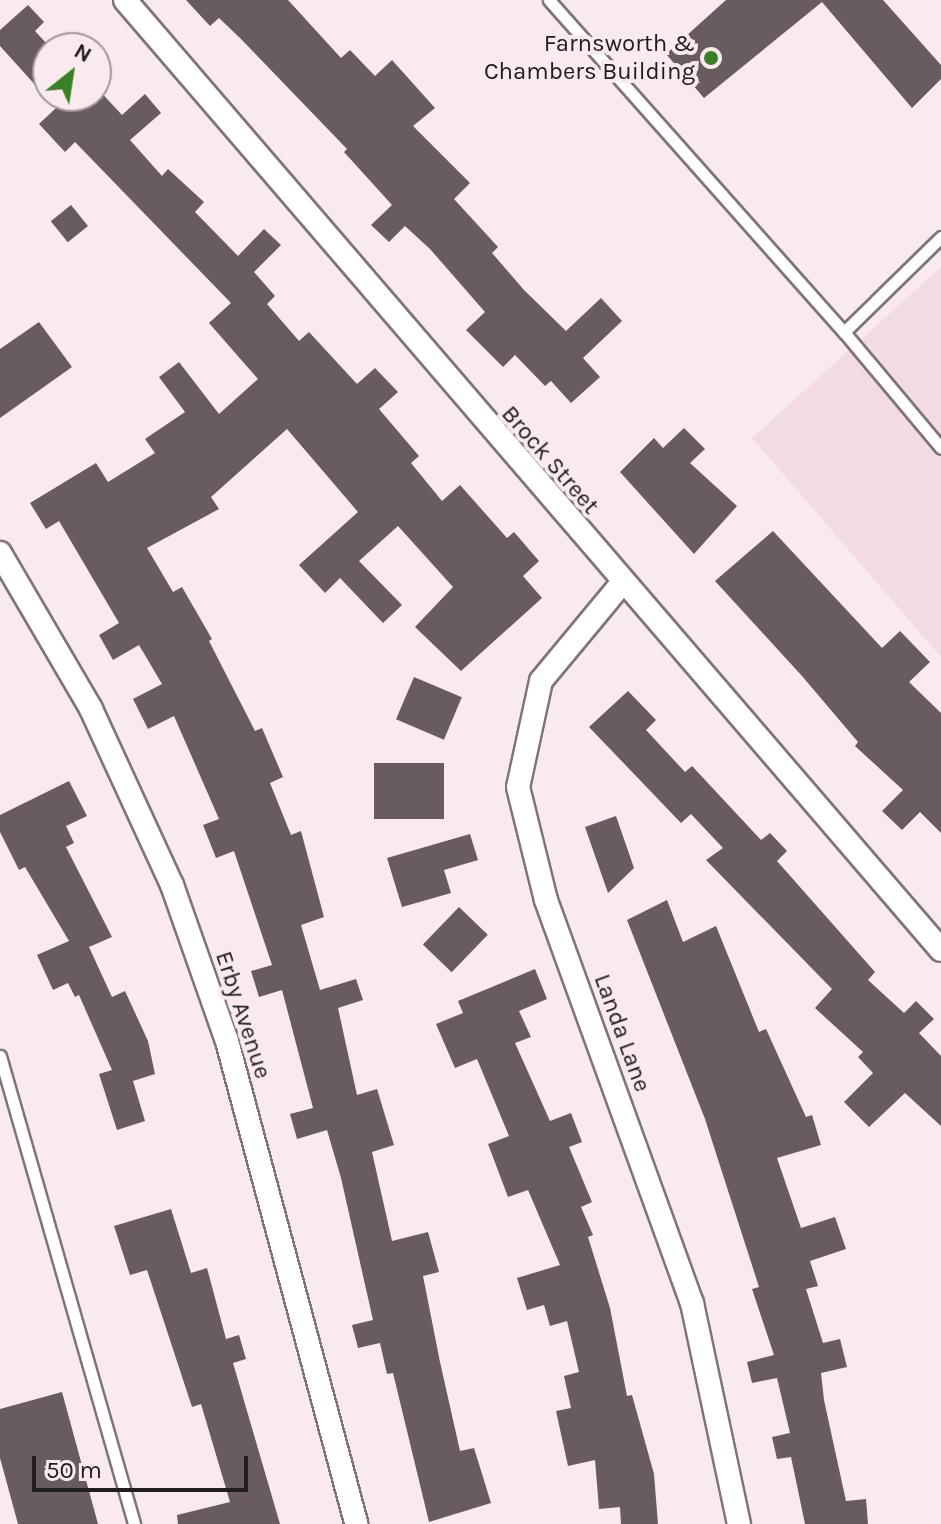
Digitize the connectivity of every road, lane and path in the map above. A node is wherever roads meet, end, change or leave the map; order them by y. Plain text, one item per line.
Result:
1 (125, 0) edge
2 (549, 0) edge
3 (941, 237) edge
4 (844, 332) junction
5 (941, 448) edge
6 (0, 553) edge
7 (622, 583) junction
8 (941, 950) edge
9 (0, 1056) edge
10 (134, 1524) edge
11 (356, 1524) edge
12 (739, 1524) edge

1 - 7 street, Brock Street
2 - 4 lane
3 - 4 lane
4 - 5 lane
6 - 11 street, Erby Avenue
7 - 8 street, Brock Street
7 - 12 street, Landa Lane
9 - 10 lane

